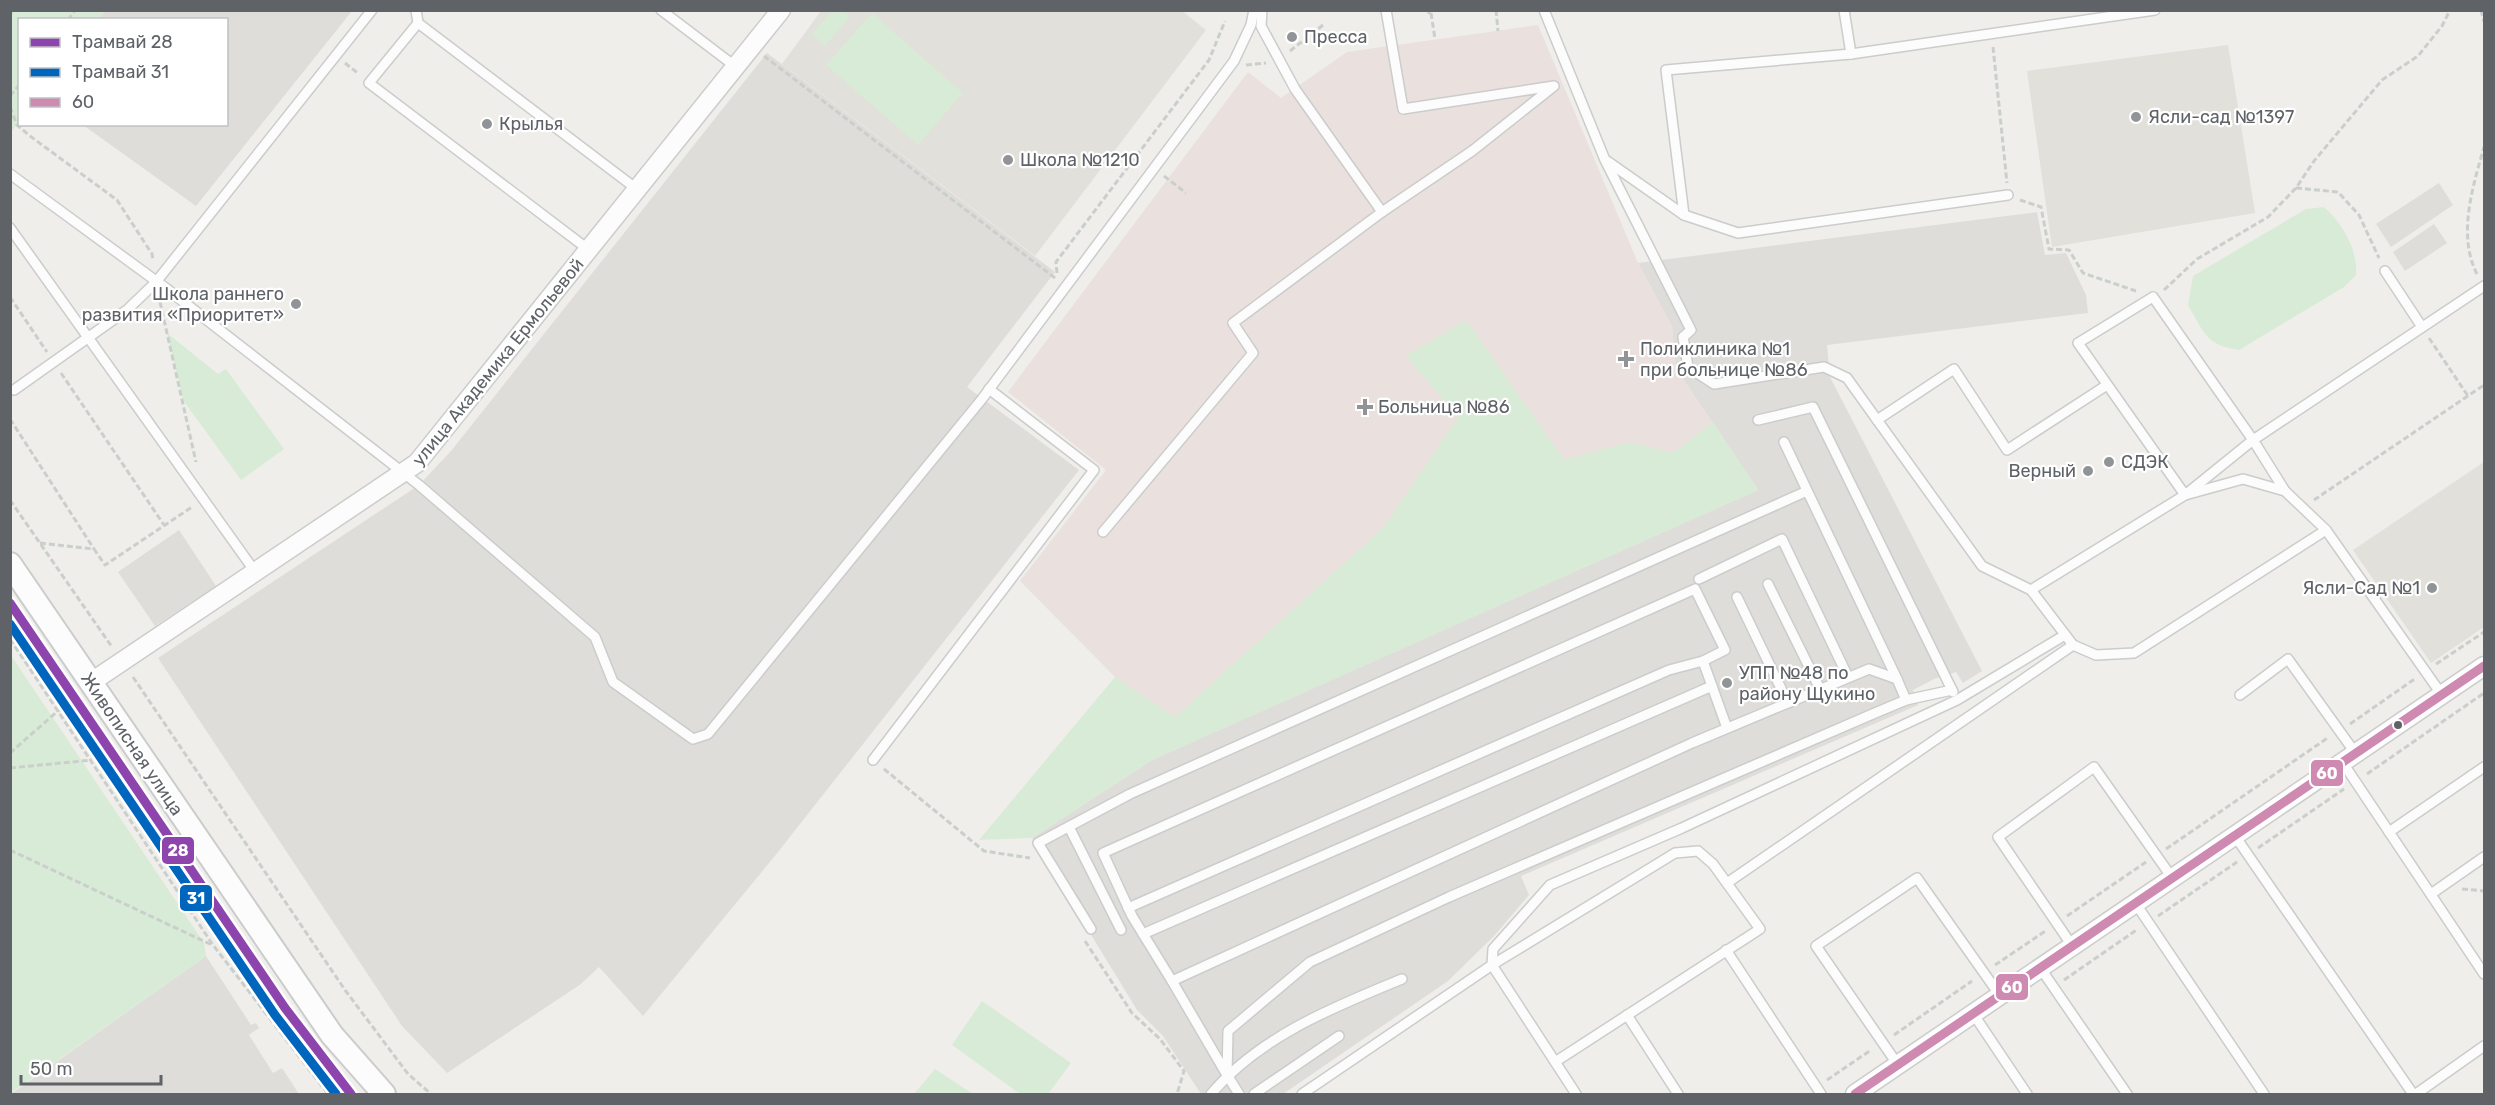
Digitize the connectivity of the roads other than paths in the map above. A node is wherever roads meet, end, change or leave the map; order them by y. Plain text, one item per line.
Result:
1 (372, 10) edge
2 (417, 10) edge
3 (661, 10) edge
4 (781, 10) edge
5 (1254, 10) edge
6 (1262, 10) edge
7 (1386, 10) edge
8 (1544, 10) edge
9 (1844, 10) edge
10 (2155, 10) edge
11 (2115, 13) edge
12 (418, 23) junction
13 (1851, 54) junction
14 (736, 68) junction
15 (1605, 160) junction
16 (10, 174) edge
17 (638, 190) junction
18 (2008, 195) road end
19 (1382, 212) junction
20 (1684, 215) junction
21 (10, 228) edge
22 (589, 250) junction
23 (2385, 271) road end
24 (156, 282) junction
25 (2484, 286) edge
26 (2422, 327) junction
27 (90, 338) junction
28 (2108, 385) junction
29 (989, 388) junction
30 (14, 390) dead end
31 (1758, 420) dead end
32 (1877, 420) junction
33 (2253, 440) junction
34 (1784, 442) dead end
35 (404, 474) junction
36 (2285, 490) junction
37 (1807, 491) junction
38 (2185, 495) junction
39 (2326, 530) junction
40 (1103, 532) dead end
41 (10, 564) edge
42 (256, 573) junction
43 (1699, 579) dead end
44 (1768, 584) dead end
45 (2031, 590) junction
46 (1737, 597) dead end
47 (2065, 635) junction
48 (2073, 645) junction
49 (1703, 661) junction
50 (2484, 666) edge
51 (1848, 677) junction
52 (1897, 679) junction
53 (90, 683) junction
54 (1712, 686) junction
55 (1820, 689) junction
56 (1952, 690) junction
57 (2240, 695) dead end
58 (2442, 695) junction
59 (1906, 700) junction
60 (1957, 700) junction
61 (1788, 702) junction
62 (1727, 728) junction
63 (2350, 758) junction
64 (873, 760) road end
65 (2484, 766) edge
66 (1069, 827) junction
67 (2389, 832) junction
68 (2235, 836) junction
69 (2484, 857) edge
70 (2173, 879) junction
71 (1727, 883) junction
72 (2431, 894) junction
73 (2136, 904) junction
74 (1128, 908) junction
75 (1091, 929) dead end
76 (1121, 930) dead end
77 (1143, 934) junction
78 (2073, 947) junction
79 (1726, 950) junction
80 (1492, 965) junction
81 (2041, 969) junction
82 (2484, 974) edge
83 (1402, 979) dead end
84 (1172, 981) junction
85 (2001, 997) junction
86 (1627, 1015) junction
87 (1974, 1015) junction
88 (1339, 1036) dead end
89 (2484, 1046) edge
90 (1555, 1062) junction
91 (1898, 1065) junction
92 (1227, 1076) junction
93 (384, 1095) edge
94 (1212, 1095) edge
95 (1239, 1095) edge
96 (1254, 1095) edge
97 (1302, 1095) edge
98 (1576, 1095) edge
99 (1678, 1095) edge
100 (1821, 1095) edge
101 (1855, 1095) edge
102 (2027, 1095) edge
103 (2127, 1095) edge
104 (2264, 1095) edge
105 (2415, 1095) edge

1 - 24 lane
2 - 12 lane
3 - 14 lane
4 - 14 street, улица Академика Ермольевой
5 - 29 lane
6 - 19 lane
7 - 19 lane
8 - 15 lane
9 - 13 lane
10 - 11 lane
11 - 13 lane
12 - 17 lane
12 - 22 lane
13 - 20 lane
14 - 17 street, улица Академика Ермольевой
15 - 20 lane
15 - 32 lane
16 - 24 lane
17 - 22 street, улица Академика Ермольевой
18 - 20 lane
19 - 40 lane
21 - 27 lane
22 - 35 street, улица Академика Ермольевой
23 - 26 lane
24 - 27 lane
24 - 35 lane
25 - 26 lane
26 - 33 lane
27 - 30 lane
27 - 42 lane
28 - 32 lane
28 - 33 lane
28 - 38 lane
29 - 35 lane
29 - 64 lane
31 - 56 lane
32 - 45 lane
33 - 36 lane
33 - 38 lane
34 - 37 lane
35 - 42 street, улица Академика Ермольевой
36 - 38 lane
36 - 39 lane
37 - 52 lane
37 - 66 lane
38 - 45 lane
39 - 48 lane
39 - 58 lane
41 - 53 street, Живописная улица
42 - 53 street, улица Академика Ермольевой
43 - 51 lane
44 - 55 lane
45 - 47 lane
46 - 61 lane
47 - 48 lane
47 - 60 lane
48 - 71 lane
49 - 54 lane
49 - 74 lane
49 - 74 lane
50 - 58 street
51 - 52 lane
51 - 55 lane
52 - 59 lane
53 - 93 street, Живописная улица
54 - 62 lane
54 - 77 lane
55 - 61 lane
56 - 59 lane
56 - 60 lane
57 - 63 lane
58 - 63 street
59 - 92 lane
60 - 80 lane
61 - 62 lane
62 - 84 lane
63 - 67 lane
63 - 68 street
65 - 67 lane
66 - 75 lane
66 - 76 lane
67 - 72 lane
68 - 70 street
68 - 105 lane
69 - 72 lane
70 - 73 street
70 - 78 lane
71 - 79 lane
71 - 80 lane
72 - 82 lane
73 - 78 street
73 - 104 lane
74 - 77 lane
77 - 84 lane
78 - 81 street
79 - 86 lane
79 - 100 lane
80 - 90 lane
80 - 97 lane
81 - 85 street
81 - 103 lane
83 - 92 lane
84 - 92 lane
85 - 87 street
85 - 91 lane
86 - 90 lane
86 - 99 lane
87 - 91 street
87 - 102 lane
88 - 96 lane
89 - 105 lane
90 - 98 lane
91 - 101 street
92 - 94 lane
92 - 95 lane

